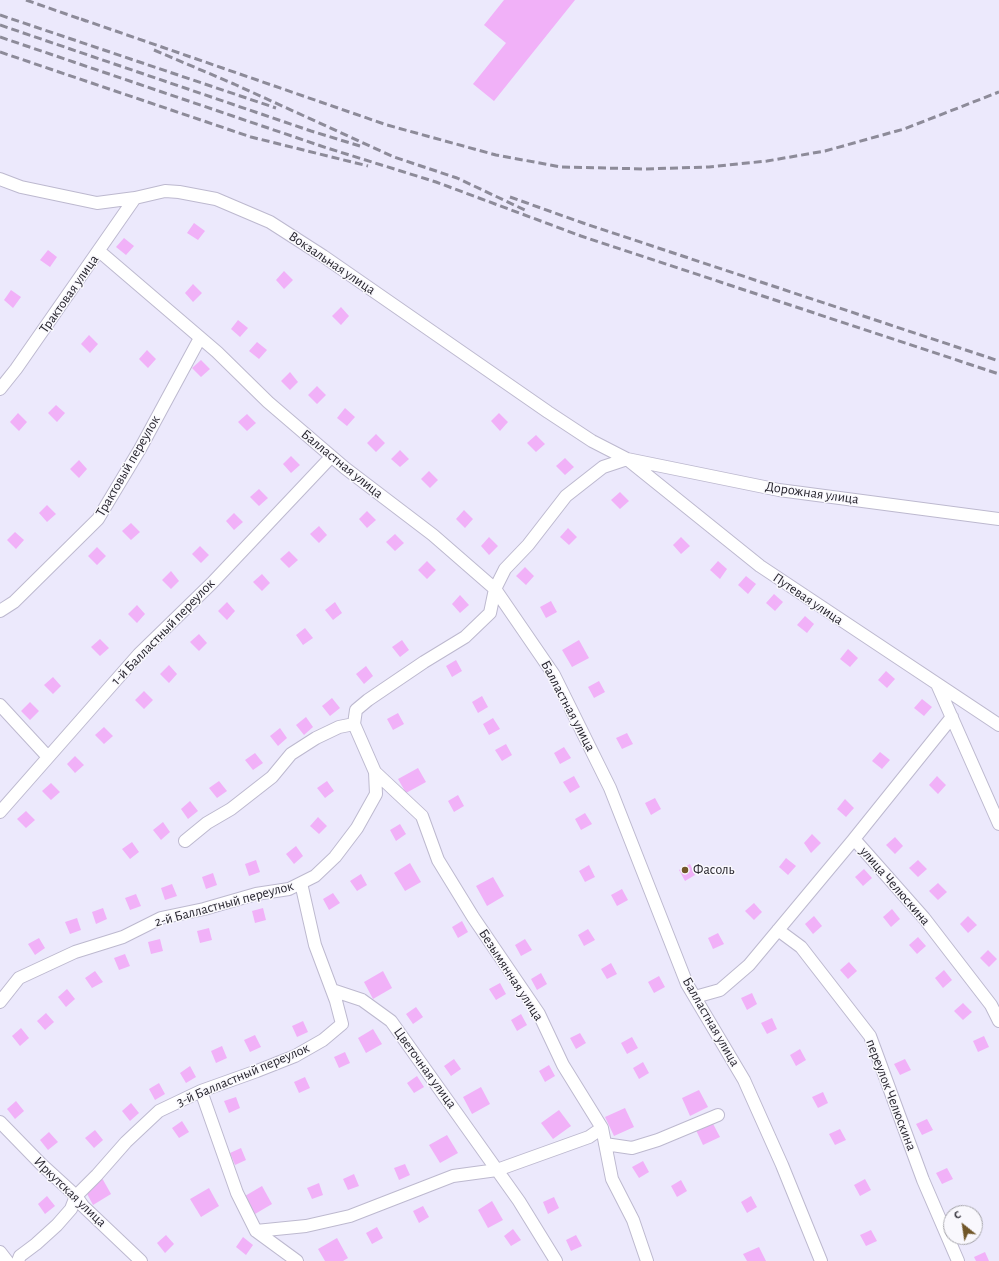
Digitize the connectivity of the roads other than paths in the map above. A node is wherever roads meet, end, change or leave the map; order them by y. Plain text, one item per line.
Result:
1 (0, 179) edge
2 (135, 198) junction
3 (99, 251) junction
4 (200, 338) junction
5 (0, 389) edge
6 (332, 457) junction
7 (627, 459) junction
8 (999, 519) edge
9 (495, 589) junction
10 (0, 611) edge
11 (937, 684) junction
12 (0, 705) edge
13 (952, 718) junction
14 (354, 724) junction
15 (999, 725) edge
16 (48, 757) junction
17 (375, 772) junction
18 (0, 812) edge
19 (999, 824) edge
20 (854, 839) junction
21 (185, 841) dead end
22 (301, 883) junction
23 (778, 930) junction
24 (332, 990) junction
25 (695, 998) junction
26 (0, 1002) edge
27 (999, 1021) edge
28 (201, 1091) junction
29 (718, 1115) dead end
30 (0, 1122) edge
31 (602, 1128) junction
32 (605, 1144) junction
33 (498, 1170) junction
34 (76, 1196) junction
35 (256, 1231) junction
36 (0, 1252) edge
37 (7, 1261) edge
38 (18, 1261) edge
39 (141, 1261) edge
40 (297, 1261) edge
41 (556, 1261) edge
42 (647, 1261) edge
43 (821, 1261) edge
44 (958, 1261) edge

1 - 2 street, Вокзальная улица
2 - 3 street, Трактовая улица
2 - 7 street, Вокзальная улица
3 - 4 street, Балластная улица
3 - 5 street, Трактовая улица
4 - 6 street, Балластная улица
4 - 10 street, Трактовый переулок
6 - 9 street, Балластная улица
6 - 16 street, 1-й Балластный переулок
7 - 8 street, Дорожная улица
7 - 9 street
7 - 11 street, Путевая улица
9 - 14 street
9 - 25 street, Балластная улица
11 - 13 street
11 - 15 street, Путевая улица
12 - 16 street
13 - 19 street
13 - 20 street, улица Челюскина
14 - 17 street, 2-й Балластный переулок
14 - 21 street
16 - 18 street, 1-й Балластный переулок
17 - 22 street, 2-й Балластный переулок
17 - 31 street, Безымянная улица
20 - 23 street
20 - 27 street, улица Челюскина
22 - 24 street, 3-й Балластный переулок
22 - 26 street, 2-й Балластный переулок
23 - 25 street
23 - 44 street, переулок Челюскина
24 - 28 street, 3-й Балластный переулок
24 - 33 street, Цветочная улица
25 - 43 street, Балластная улица
28 - 34 street, 3-й Балластный переулок
28 - 35 street
29 - 32 street
30 - 34 street, Иркутская улица
31 - 32 street, Безымянная улица
31 - 33 street
32 - 42 street, Безымянная улица
33 - 35 street
33 - 41 street, Цветочная улица
34 - 38 street, 3-й Балластный переулок
34 - 39 street, Иркутская улица
35 - 40 street
36 - 37 street

